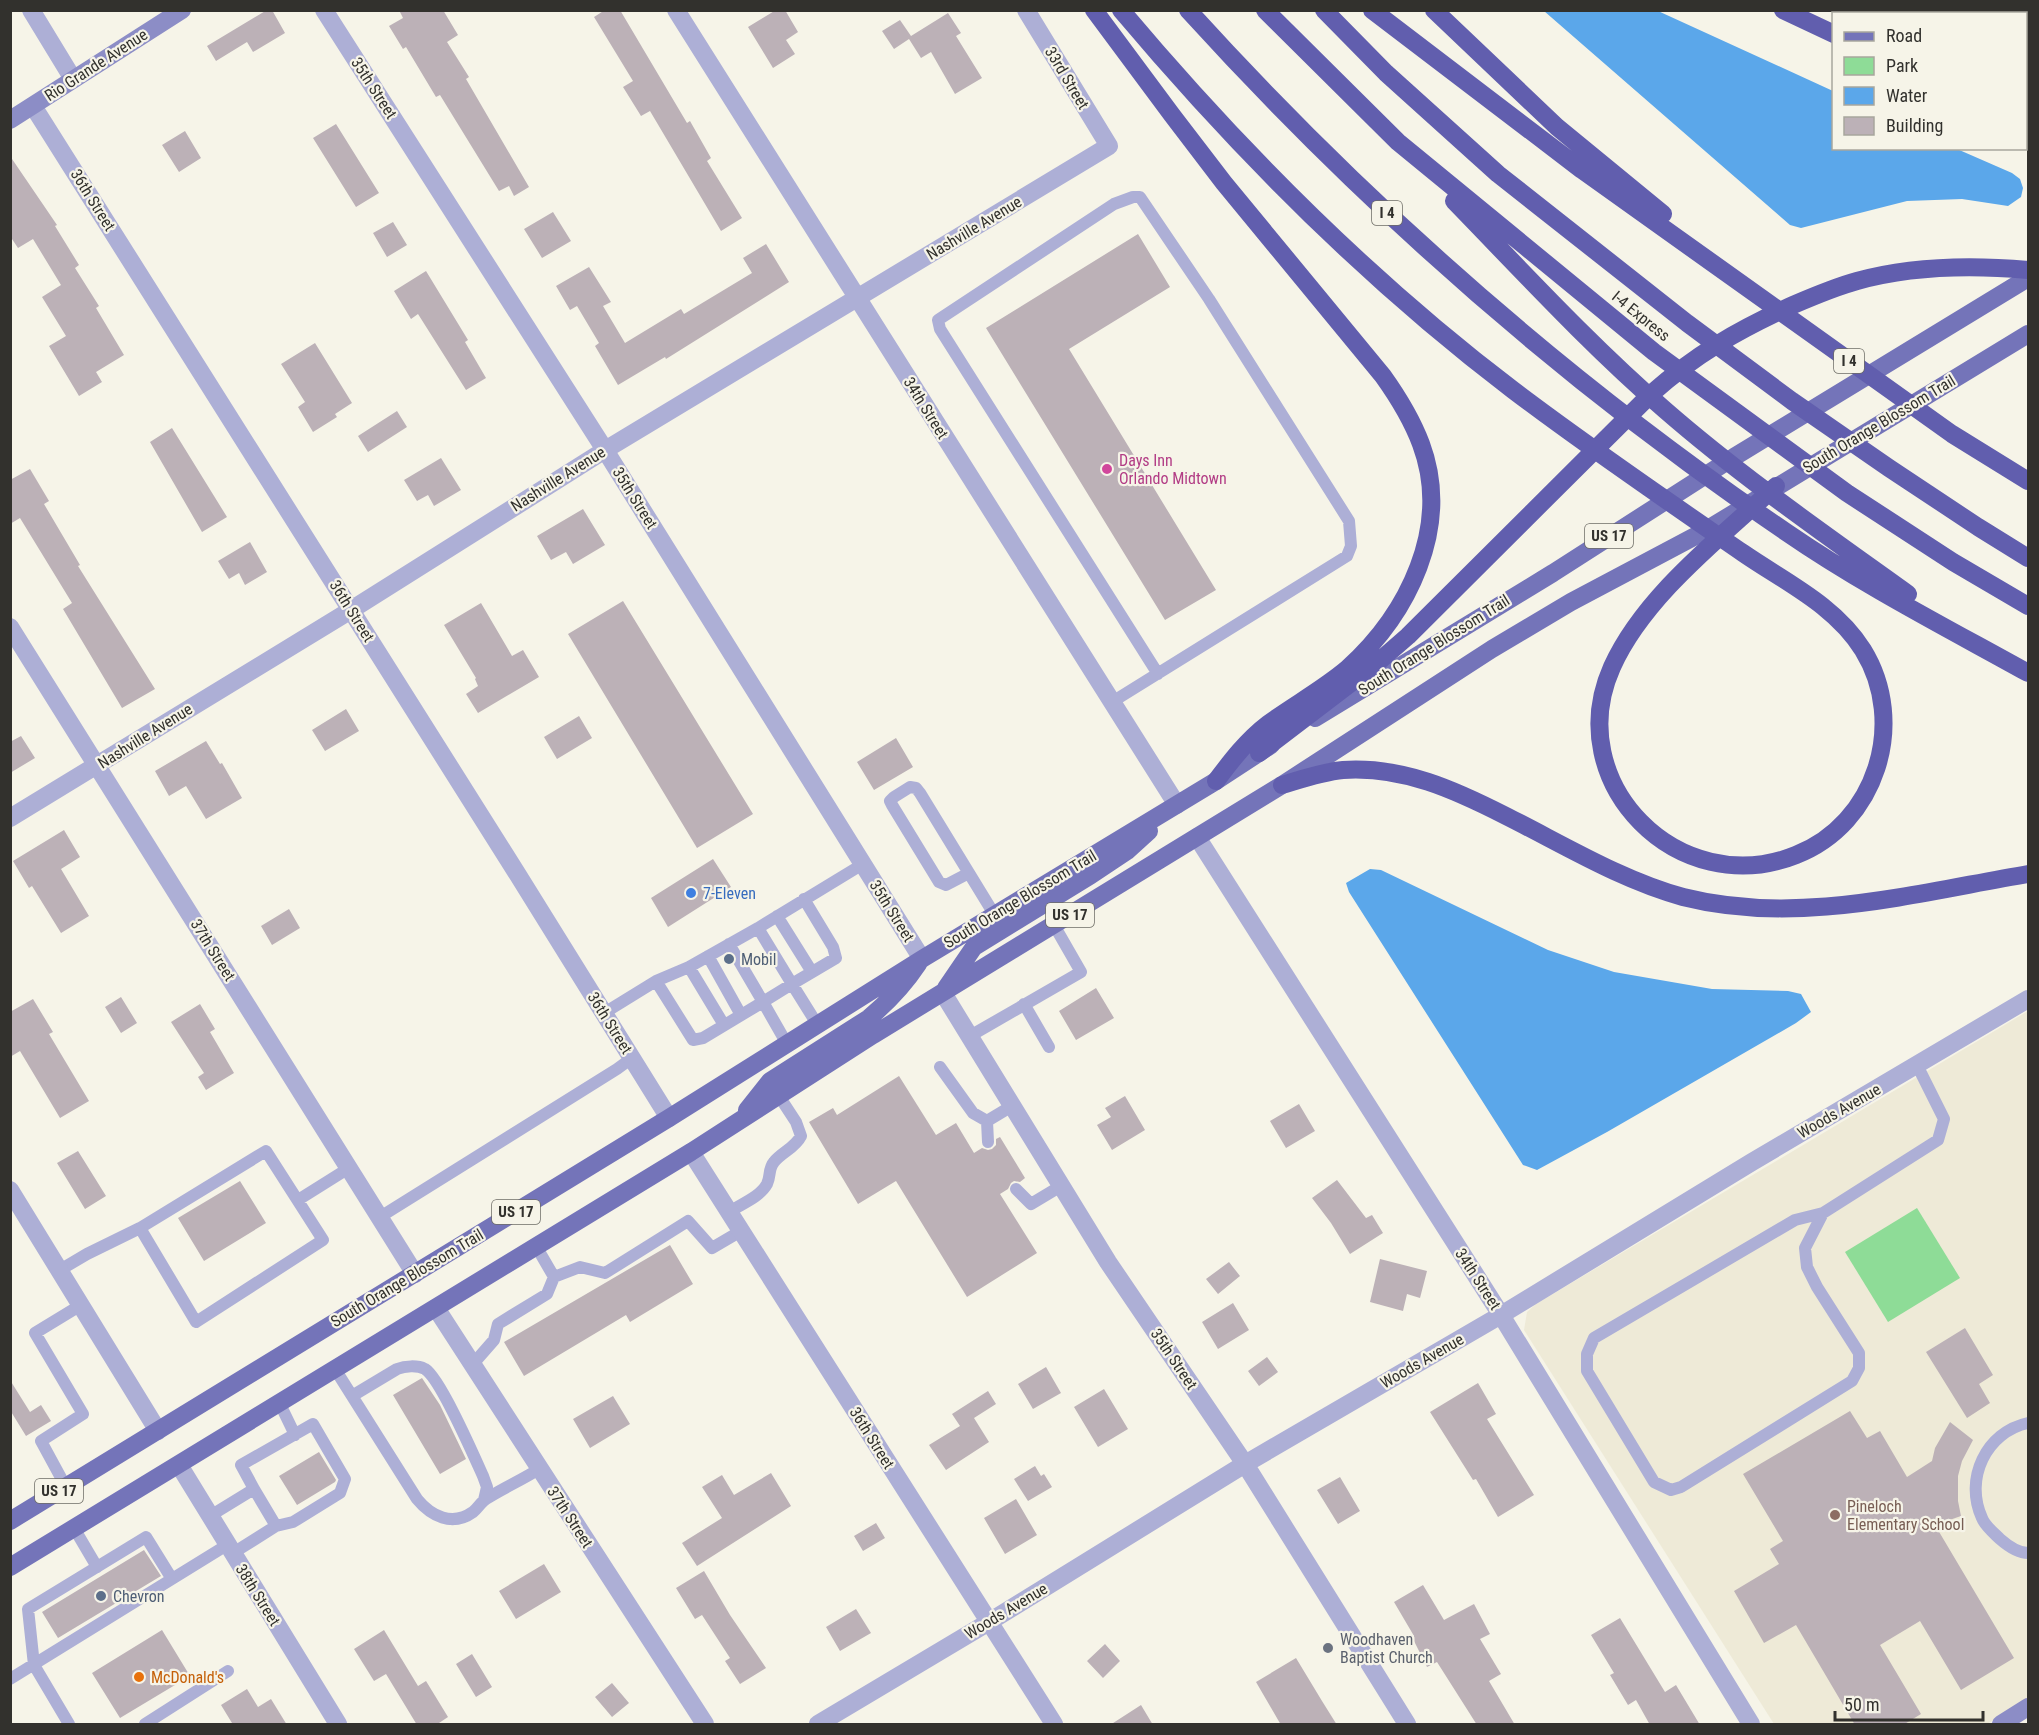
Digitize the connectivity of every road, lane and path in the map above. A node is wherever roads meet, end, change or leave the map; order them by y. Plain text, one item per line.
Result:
1 (31, 10) edge
2 (182, 10) edge
3 (324, 10) edge
4 (676, 10) edge
5 (1026, 10) edge
6 (1094, 10) edge
7 (1121, 10) edge
8 (1188, 10) edge
9 (1264, 10) edge
10 (1324, 10) edge
11 (1372, 10) edge
12 (1434, 10) edge
13 (1783, 10) edge
14 (1832, 34) edge
15 (73, 79) junction
16 (33, 106) junction
17 (10, 120) edge
18 (1398, 142) junction
19 (1109, 146) joint
20 (2028, 270) edge
21 (2028, 278) edge
22 (1746, 285) junction
23 (856, 299) junction
24 (2028, 334) edge
25 (605, 450) junction
26 (2028, 481) edge
27 (1776, 486) junction
28 (2028, 558) edge
29 (2028, 606) edge
30 (351, 610) junction
31 (10, 627) edge
32 (1983, 648) junction
33 (2028, 673) edge
34 (1158, 674) junction
35 (1112, 702) junction
36 (1259, 753) junction
37 (98, 765) junction
38 (1216, 782) junction
39 (1282, 785) junction
40 (1177, 805) junction
41 (10, 818) edge
42 (1197, 837) junction
43 (863, 864) junction
44 (969, 873) junction
45 (2028, 874) edge
46 (804, 899) junction
47 (994, 914) junction
48 (777, 916) junction
49 (1054, 925) junction
50 (758, 928) junction
51 (729, 944) junction
52 (708, 956) junction
53 (922, 958) junction
54 (688, 967) junction
55 (812, 972) junction
56 (656, 981) junction
57 (792, 984) junction
58 (943, 993) junction
59 (2028, 999) edge
60 (764, 1002) junction
61 (1024, 1004) junction
62 (604, 1013) junction
63 (741, 1015) junction
64 (818, 1024) junction
65 (724, 1026) junction
66 (969, 1036) junction
67 (787, 1044) junction
68 (1049, 1047) dead end
69 (632, 1058) junction
70 (1917, 1065) junction
71 (940, 1067) dead end
72 (779, 1096) junction
73 (1012, 1106) junction
74 (669, 1118) junction
75 (987, 1121) junction
76 (736, 1123) junction
77 (988, 1142) dead end
78 (690, 1152) junction
79 (349, 1168) junction
80 (1061, 1186) junction
81 (1016, 1189) dead end
82 (10, 1190) edge
83 (298, 1200) junction
84 (729, 1212) junction
85 (1823, 1213) junction
86 (380, 1217) junction
87 (140, 1228) junction
88 (741, 1231) junction
89 (536, 1246) junction
90 (60, 1270) junction
91 (415, 1274) junction
92 (554, 1277) junction
93 (81, 1305) junction
94 (436, 1308) junction
95 (1501, 1315) junction
96 (472, 1364) junction
97 (335, 1370) junction
98 (352, 1396) junction
99 (280, 1404) junction
100 (2028, 1423) edge
101 (159, 1431) junction
102 (295, 1435) junction
103 (1245, 1464) junction
104 (179, 1465) junction
105 (539, 1469) junction
106 (66, 1487) junction
107 (254, 1489) junction
108 (484, 1500) junction
109 (210, 1516) junction
110 (10, 1521) edge
111 (276, 1526) junction
112 (74, 1528) junction
113 (230, 1549) junction
114 (2028, 1553) edge
115 (10, 1567) edge
116 (97, 1567) junction
117 (172, 1579) junction
118 (989, 1622) junction
119 (34, 1665) junction
120 (228, 1671) dead end
121 (10, 1679) edge
122 (2028, 1707) edge
123 (69, 1725) edge
124 (145, 1725) edge
125 (338, 1725) edge
126 (705, 1725) edge
127 (818, 1725) edge
128 (1054, 1725) edge
129 (1407, 1725) edge
130 (1751, 1725) edge
131 (2001, 1725) edge

1 - 15 street
2 - 15 street, Rio Grande Avenue
3 - 25 street, 35th Street
4 - 23 street, 34th Street
5 - 19 street, 33rd Street
6 - 38 highway
7 - 27 highway
8 - 32 highway, I 4
9 - 18 highway, I-4 Express
10 - 28 highway, I-4 Express
11 - 22 highway
12 - 22 highway, I 4
13 - 14 highway
15 - 16 street, Rio Grande Avenue
16 - 17 street, Rio Grande Avenue
16 - 30 street, 36th Street
18 - 29 highway, I-4 Express
18 - 32 highway
19 - 23 street, Nashville Avenue
20 - 36 highway
21 - 36 main road, South Orange Blossom Trail / US 17
22 - 26 highway, I 4
23 - 25 street, Nashville Avenue
23 - 35 street, 34th Street
24 - 27 main road, South Orange Blossom Trail / US 17
25 - 30 street, Nashville Avenue
25 - 43 street, 35th Street
27 - 39 main road, South Orange Blossom Trail / US 17
30 - 37 street, Nashville Avenue
30 - 62 street, 36th Street
31 - 37 street, 37th Street
32 - 33 highway, I 4
34 - 34 lane
34 - 35 lane
35 - 40 street, 34th Street
36 - 38 main road, South Orange Blossom Trail / US 17
37 - 41 street, Nashville Avenue
37 - 79 street, 37th Street
38 - 40 main road, South Orange Blossom Trail / US 17
39 - 42 main road, South Orange Blossom Trail / US 17
39 - 45 highway
40 - 47 main road, South Orange Blossom Trail / US 17
40 - 58 main road
42 - 49 main road, South Orange Blossom Trail / US 17
42 - 95 street, 34th Street
43 - 46 lane
43 - 53 street, 35th Street
44 - 44 lane
44 - 47 lane
46 - 48 lane
46 - 55 lane
47 - 53 main road, South Orange Blossom Trail / US 17
48 - 50 lane
48 - 55 lane
49 - 58 main road, South Orange Blossom Trail / US 17
49 - 61 lane
50 - 51 lane
50 - 57 lane
51 - 52 lane
51 - 60 lane
52 - 54 lane
52 - 63 lane
53 - 64 main road, South Orange Blossom Trail / US 17
53 - 76 main road
54 - 56 lane
54 - 65 lane
55 - 57 lane
56 - 62 lane
56 - 65 lane
57 - 60 lane
57 - 64 lane
58 - 66 street, 35th Street
58 - 72 main road, South Orange Blossom Trail / US 17
59 - 70 street, Woods Avenue
60 - 63 lane
60 - 67 lane
61 - 66 lane
61 - 68 lane
62 - 69 street, 36th Street
63 - 65 lane
64 - 67 main road, South Orange Blossom Trail / US 17
66 - 73 street, 35th Street
67 - 74 main road, South Orange Blossom Trail / US 17
69 - 74 street, 36th Street
69 - 86 lane
70 - 85 lane
70 - 95 street, Woods Avenue
71 - 75 lane
72 - 76 main road, South Orange Blossom Trail / US 17
72 - 84 lane
73 - 75 lane
73 - 80 street, 35th Street
74 - 91 main road, South Orange Blossom Trail / US 17
75 - 77 lane
76 - 78 main road, South Orange Blossom Trail / US 17
78 - 84 street, 36th Street
78 - 89 main road, South Orange Blossom Trail / US 17
79 - 83 lane
79 - 86 street, 37th Street
80 - 81 lane
80 - 103 street, 35th Street
82 - 90 street
83 - 87 lane
83 - 87 lane
84 - 88 street, 36th Street
85 - 85 lane
86 - 91 street, 37th Street
87 - 90 lane
88 - 92 lane
88 - 118 street, 36th Street
89 - 92 lane
89 - 94 main road, South Orange Blossom Trail / US 17
90 - 93 street
91 - 101 main road, South Orange Blossom Trail / US 17
92 - 96 lane
93 - 101 street
93 - 106 lane
94 - 96 street, 37th Street
94 - 97 main road, South Orange Blossom Trail / US 17
95 - 103 street, Woods Avenue
95 - 130 street, 34th Street
96 - 105 street, 37th Street
97 - 98 lane
97 - 99 main road, South Orange Blossom Trail / US 17
98 - 108 lane
98 - 108 lane
99 - 102 lane
99 - 104 main road, South Orange Blossom Trail / US 17
100 - 114 lane
101 - 106 main road, South Orange Blossom Trail / US 17
102 - 107 lane
102 - 111 lane
103 - 118 street, Woods Avenue
103 - 129 street, 35th Street
104 - 109 street, 38th Street
104 - 112 main road, South Orange Blossom Trail / US 17
105 - 108 lane
105 - 126 street, 37th Street
106 - 110 main road, South Orange Blossom Trail / US 17
107 - 109 lane
107 - 111 lane
109 - 113 street, 38th Street
111 - 113 lane
112 - 115 main road, South Orange Blossom Trail / US 17
112 - 116 lane
113 - 117 lane
113 - 125 street, 38th Street
116 - 117 lane
116 - 119 lane
117 - 119 lane
118 - 127 street, Woods Avenue
118 - 128 street, 36th Street
119 - 121 lane
119 - 123 lane
120 - 124 lane
122 - 131 street

